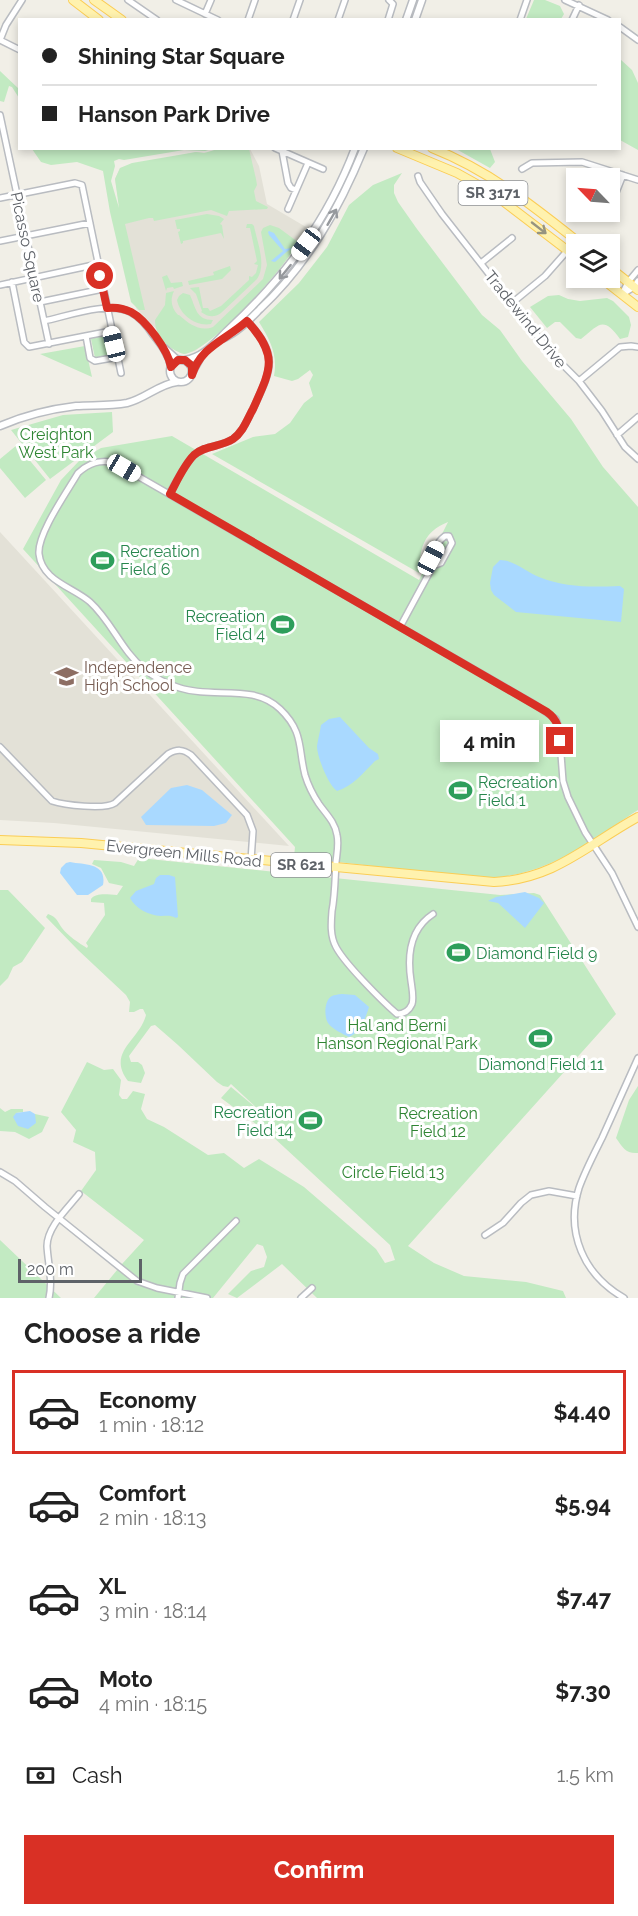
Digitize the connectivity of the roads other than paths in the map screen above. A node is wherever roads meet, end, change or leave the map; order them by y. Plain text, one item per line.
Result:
1 (22, 0) edge
2 (73, 0) edge
3 (94, 0) edge
4 (129, 0) edge
5 (176, 0) edge
6 (211, 0) edge
7 (255, 0) edge
8 (300, 0) edge
9 (345, 0) edge
10 (388, 0) edge
11 (413, 0) edge
12 (422, 0) edge
13 (527, 0) edge
14 (565, 0) edge
15 (579, 5) junction
16 (205, 15) junction
17 (96, 18) edge
18 (120, 18) edge
19 (155, 18) edge
20 (213, 18) edge
21 (249, 18) edge
22 (294, 18) edge
23 (339, 18) edge
24 (389, 18) edge
25 (407, 18) edge
26 (416, 18) edge
27 (521, 18) edge
28 (573, 18) edge
29 (604, 18) edge
30 (621, 28) edge
31 (0, 40) edge
32 (638, 40) edge
33 (18, 49) edge
34 (0, 115) edge
35 (354, 150) edge
36 (363, 150) edge
37 (402, 150) edge
38 (436, 150) edge
39 (282, 151) joint
40 (308, 163) junction
41 (323, 169) dead end
42 (522, 169) dead end
43 (623, 175) junction
44 (418, 176) dead end
45 (638, 180) edge
46 (620, 182) edge
47 (296, 190) junction
48 (17, 195) junction
49 (0, 198) edge
50 (288, 210) dead end
51 (90, 223) junction
52 (568, 234) edge
53 (25, 236) junction
54 (512, 238) dead end
55 (0, 242) edge
56 (566, 248) edge
57 (566, 252) edge
58 (481, 263) junction
59 (98, 264) junction
60 (638, 270) edge
61 (620, 275) edge
62 (35, 277) junction
63 (12, 282) junction
64 (0, 285) edge
65 (634, 285) edge
66 (614, 288) edge
67 (103, 289) junction
68 (622, 294) junction
69 (40, 302) junction
70 (512, 303) junction
71 (638, 307) edge
72 (107, 308) junction
73 (44, 321) junction
74 (247, 321) junction
75 (111, 331) junction
76 (86, 336) junction
77 (222, 338) junction
78 (49, 344) junction
79 (161, 344) junction
80 (638, 347) edge
81 (205, 352) junction
82 (118, 357) junction
83 (183, 360) junction
84 (170, 369) junction
85 (121, 373) dead end
86 (192, 375) junction
87 (579, 381) junction
88 (177, 382) junction
89 (154, 391) junction
90 (638, 417) edge
91 (0, 424) edge
92 (617, 435) junction
93 (638, 459) edge
94 (170, 494) junction
95 (433, 566) junction
96 (400, 627) junction
97 (0, 747) edge
98 (638, 817) edge
99 (0, 840) edge
100 (593, 844) junction
101 (251, 860) junction
102 (336, 867) junction
103 (432, 914) dead end
104 (638, 927) edge
105 (638, 1058) edge
106 (0, 1172) edge
107 (79, 1194) dead end
108 (577, 1196) junction
109 (59, 1219) junction
110 (236, 1221) dead end
111 (485, 1235) dead end
112 (312, 1288) dead end
113 (178, 1295) edge
114 (50, 1298) edge
115 (207, 1298) edge
116 (301, 1298) edge
117 (624, 1298) edge

1 - 31 street
2 - 17 main road
3 - 18 main road
4 - 19 street
5 - 16 street
6 - 16 street
7 - 21 street
8 - 22 street
9 - 23 street
10 - 24 street
11 - 25 street
12 - 26 street
13 - 27 street
14 - 15 street
15 - 28 street
15 - 29 street
16 - 20 street
30 - 32 street
31 - 33 street
34 - 48 street, Picasso Square
35 -> 77 street
74 -> 36 street
37 -> 56 main road, SR 3171
38 - 52 main road, SR 3171
39 - 40 street
39 - 47 street
40 - 41 street
40 - 47 street
42 - 43 street
43 - 45 street
43 - 46 street
44 - 58 street, Tradewind Drive
47 - 50 street
48 - 49 street
48 - 51 street
48 - 53 street, Picasso Square
51 - 53 street
51 - 59 street
53 - 55 street
53 - 62 street, Picasso Square
54 - 58 street
57 - 70 street
58 - 70 street, Tradewind Drive
59 - 62 street
59 - 67 street
60 - 65 street
61 - 65 main road
62 - 63 street
62 - 69 street, Picasso Square
63 - 64 street
63 - 78 street
65 - 68 street
66 - 68 main road
67 - 69 street
67 - 72 street
68 - 71 main road
69 - 73 street, Picasso Square
70 - 87 street, Tradewind Drive
72 - 73 street
72 - 75 street
72 - 79 street
73 - 78 street, Picasso Square
74 - 77 street
74 - 94 street
75 - 76 street
75 - 82 street
76 - 78 street
76 - 82 street
77 - 81 street
79 - 83 street
79 - 84 street
80 - 87 street
81 - 83 street
81 - 86 street
82 - 85 street
83 - 84 street
83 - 86 street
84 - 88 street
84 - 89 street
86 - 88 street
87 - 92 street, Tradewind Drive
88 - 89 street
89 - 91 street
90 - 92 street
92 - 93 street, Tradewind Drive
94 - 96 street
94 - 102 street
95 - 95 street
95 - 96 street
96 - 100 street
97 - 101 street
98 - 100 main road, Evergreen Mills Road / SR 621
99 - 101 main road, Evergreen Mills Road / SR 621
100 - 102 main road, Evergreen Mills Road / SR 621
100 - 104 street
101 - 102 main road, Evergreen Mills Road / SR 621
102 - 103 street
105 - 108 street
106 - 109 street
107 - 109 street
108 - 111 street
108 - 117 street
109 - 113 street
109 - 114 street
110 - 113 street
112 - 116 street
113 - 115 street

